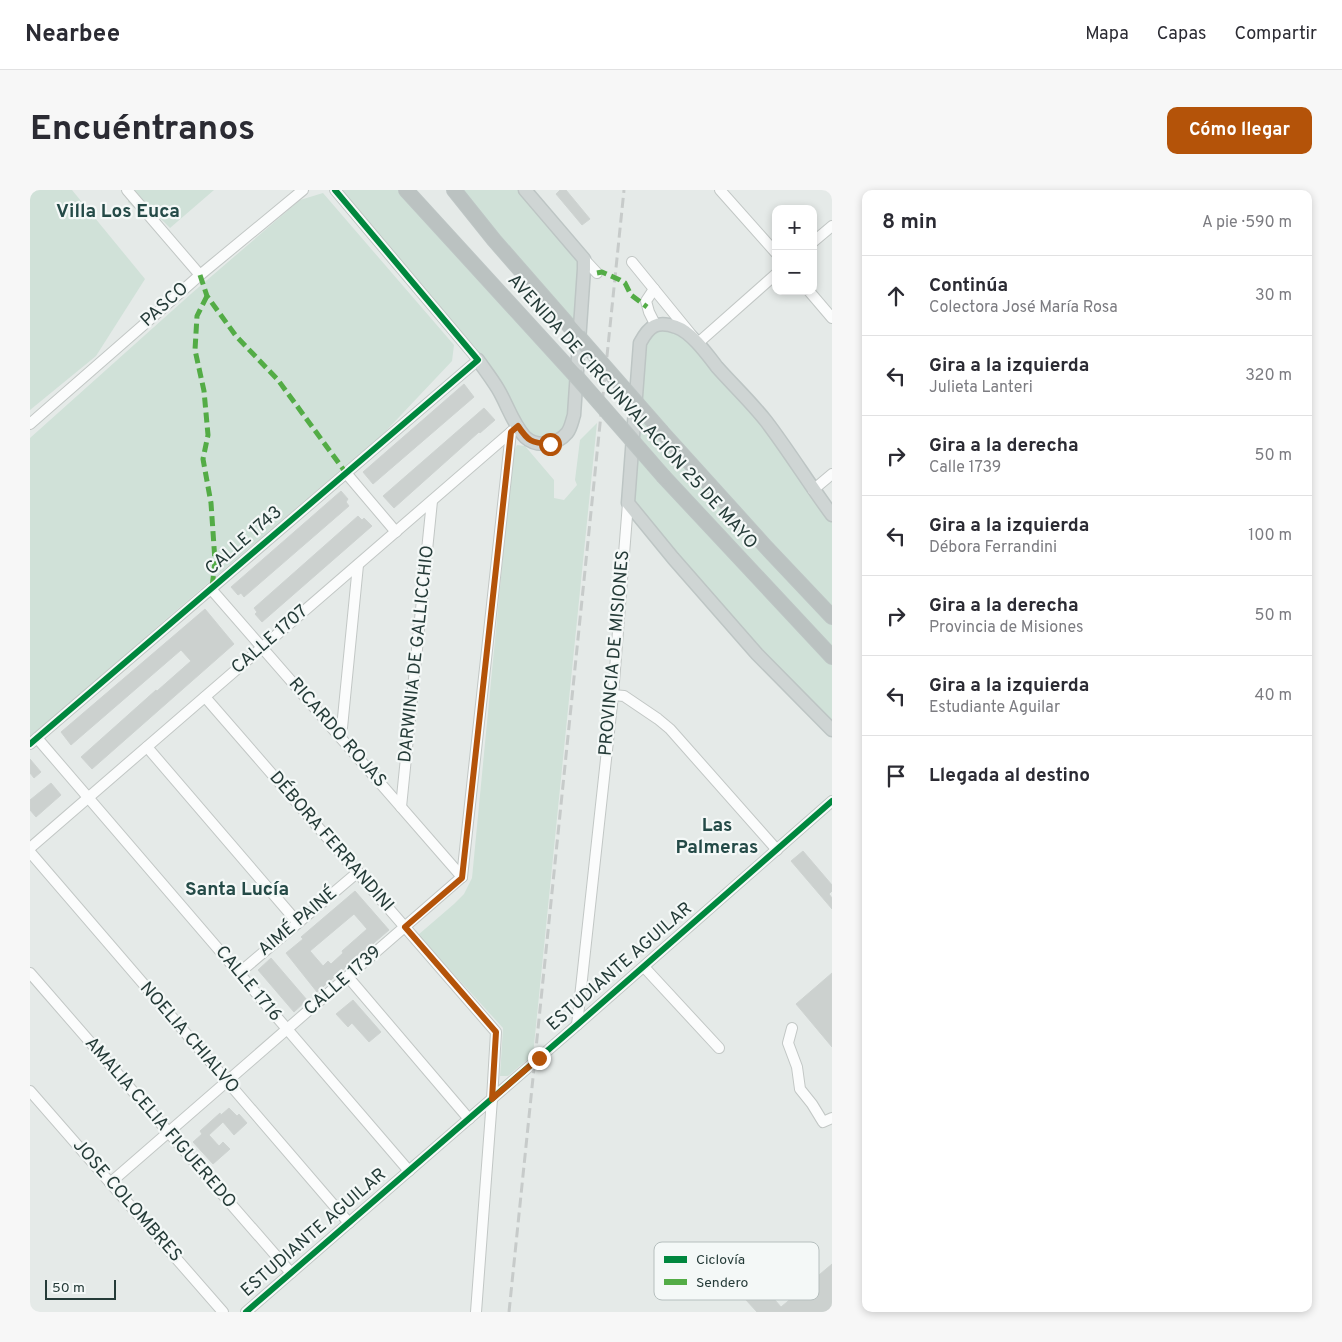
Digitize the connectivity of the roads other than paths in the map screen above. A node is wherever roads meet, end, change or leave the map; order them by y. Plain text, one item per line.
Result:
1 (127, 190) edge
2 (303, 190) edge
3 (335, 190) edge
4 (402, 190) edge
5 (406, 190) edge
6 (454, 190) edge
7 (525, 190) edge
8 (720, 190) edge
9 (418, 204) junction
10 (832, 226) edge
11 (817, 239) edge
12 (773, 250) edge
13 (581, 255) junction
14 (632, 262) dead end
15 (200, 274) junction
16 (597, 274) dead end
17 (772, 278) edge
18 (654, 289) junction
19 (812, 295) edge
20 (832, 318) edge
21 (655, 324) junction
22 (698, 343) junction
23 (478, 360) junction
24 (30, 424) edge
25 (514, 429) junction
26 (346, 474) junction
27 (832, 474) edge
28 (813, 490) junction
29 (432, 501) junction
30 (628, 503) junction
31 (832, 515) edge
32 (396, 532) junction
33 (358, 565) junction
34 (212, 589) junction
35 (832, 617) edge
36 (262, 647) junction
37 (832, 657) edge
38 (613, 695) junction
39 (205, 696) junction
40 (832, 730) edge
41 (341, 738) junction
42 (33, 741) edge
43 (147, 747) junction
44 (88, 798) junction
45 (832, 801) edge
46 (402, 807) junction
47 (30, 848) edge
48 (777, 850) junction
49 (30, 852) edge
50 (358, 872) junction
51 (462, 878) junction
52 (298, 923) junction
53 (405, 927) junction
54 (644, 967) junction
55 (30, 972) edge
56 (239, 973) junction
57 (348, 977) junction
58 (577, 1025) junction
59 (792, 1028) dead end
60 (287, 1030) junction
61 (719, 1048) dead end
62 (227, 1082) junction
63 (30, 1091) edge
64 (492, 1099) junction
65 (469, 1119) junction
66 (827, 1120) edge
67 (169, 1132) junction
68 (409, 1171) junction
69 (110, 1183) junction
70 (349, 1223) junction
71 (291, 1273) junction
72 (223, 1312) edge
73 (246, 1312) edge
74 (476, 1312) edge

1 - 15 street
2 - 15 street, PASCO
3 - 23 street
4 - 9 highway
5 - 9 highway, AVENIDA DE CIRCUNVALACIÓN 25 DE MAYO
6 - 35 highway, AVENIDA DE CIRCUNVALACIÓN 25 DE MAYO, bridge
7 - 13 main road
8 - 12 street
9 - 37 highway, AVENIDA DE CIRCUNVALACIÓN 25 DE MAYO, bridge
10 - 11 street
13 - 16 street
13 - 25 main road
14 - 18 street
15 - 24 street, PASCO
17 - 22 street
18 - 21 street
18 - 22 street
19 - 20 street
21 - 22 main road
21 - 30 main road, PROVINCIA DE MISIONES
22 - 28 main road
23 - 25 main road
23 - 26 street, CALLE 1743
25 - 29 street, CALLE 1707
25 - 51 street
26 - 32 street
26 - 34 street, CALLE 1743
27 - 28 street
28 - 31 main road
29 - 32 street, CALLE 1707
29 - 46 street, DARWINIA DE GALLICCHIO
30 - 38 street, PROVINCIA DE MISIONES
30 - 40 main road
32 - 33 street, CALLE 1707
33 - 36 street, CALLE 1707
33 - 41 street
34 - 36 street, RICARDO ROJAS
34 - 42 street, CALLE 1743
36 - 39 street, CALLE 1707
36 - 41 street, RICARDO ROJAS
38 - 48 street
38 - 58 street, PROVINCIA DE MISIONES
39 - 43 street, CALLE 1707
39 - 50 street, DÉBORA FERRANDINI
41 - 46 street, RICARDO ROJAS
42 - 44 street, CALLE 1716
43 - 44 street, CALLE 1707
43 - 52 street
44 - 47 street, CALLE 1707
44 - 56 street, CALLE 1716
45 - 48 street, ESTUDIANTE AGUILAR
46 - 51 street, RICARDO ROJAS
48 - 54 street, ESTUDIANTE AGUILAR
49 - 62 street, NOELIA CHIALVO
50 - 52 street, AIMÉ PAINÉ
50 - 53 street, DÉBORA FERRANDINI
51 - 53 street, CALLE 1739
52 - 56 street, AIMÉ PAINÉ
53 - 57 street, CALLE 1739
53 - 64 street, DÉBORA FERRANDINI
54 - 58 street, ESTUDIANTE AGUILAR
54 - 61 street
55 - 67 street, AMALIA CELIA FIGUEREDO
56 - 60 street, CALLE 1716
57 - 60 street, CALLE 1739
57 - 65 street
58 - 64 street, ESTUDIANTE AGUILAR
59 - 66 street
60 - 62 street, CALLE 1739
60 - 68 street, CALLE 1716
62 - 67 street, CALLE 1739
62 - 70 street, NOELIA CHIALVO
63 - 69 street, JOSE COLOMBRES
64 - 65 street, ESTUDIANTE AGUILAR
64 - 74 street
65 - 68 street, ESTUDIANTE AGUILAR
67 - 69 street, CALLE 1739
67 - 71 street, AMALIA CELIA FIGUEREDO
68 - 70 street, ESTUDIANTE AGUILAR
69 - 72 street, JOSE COLOMBRES
70 - 71 street, ESTUDIANTE AGUILAR
71 - 73 street, ESTUDIANTE AGUILAR

